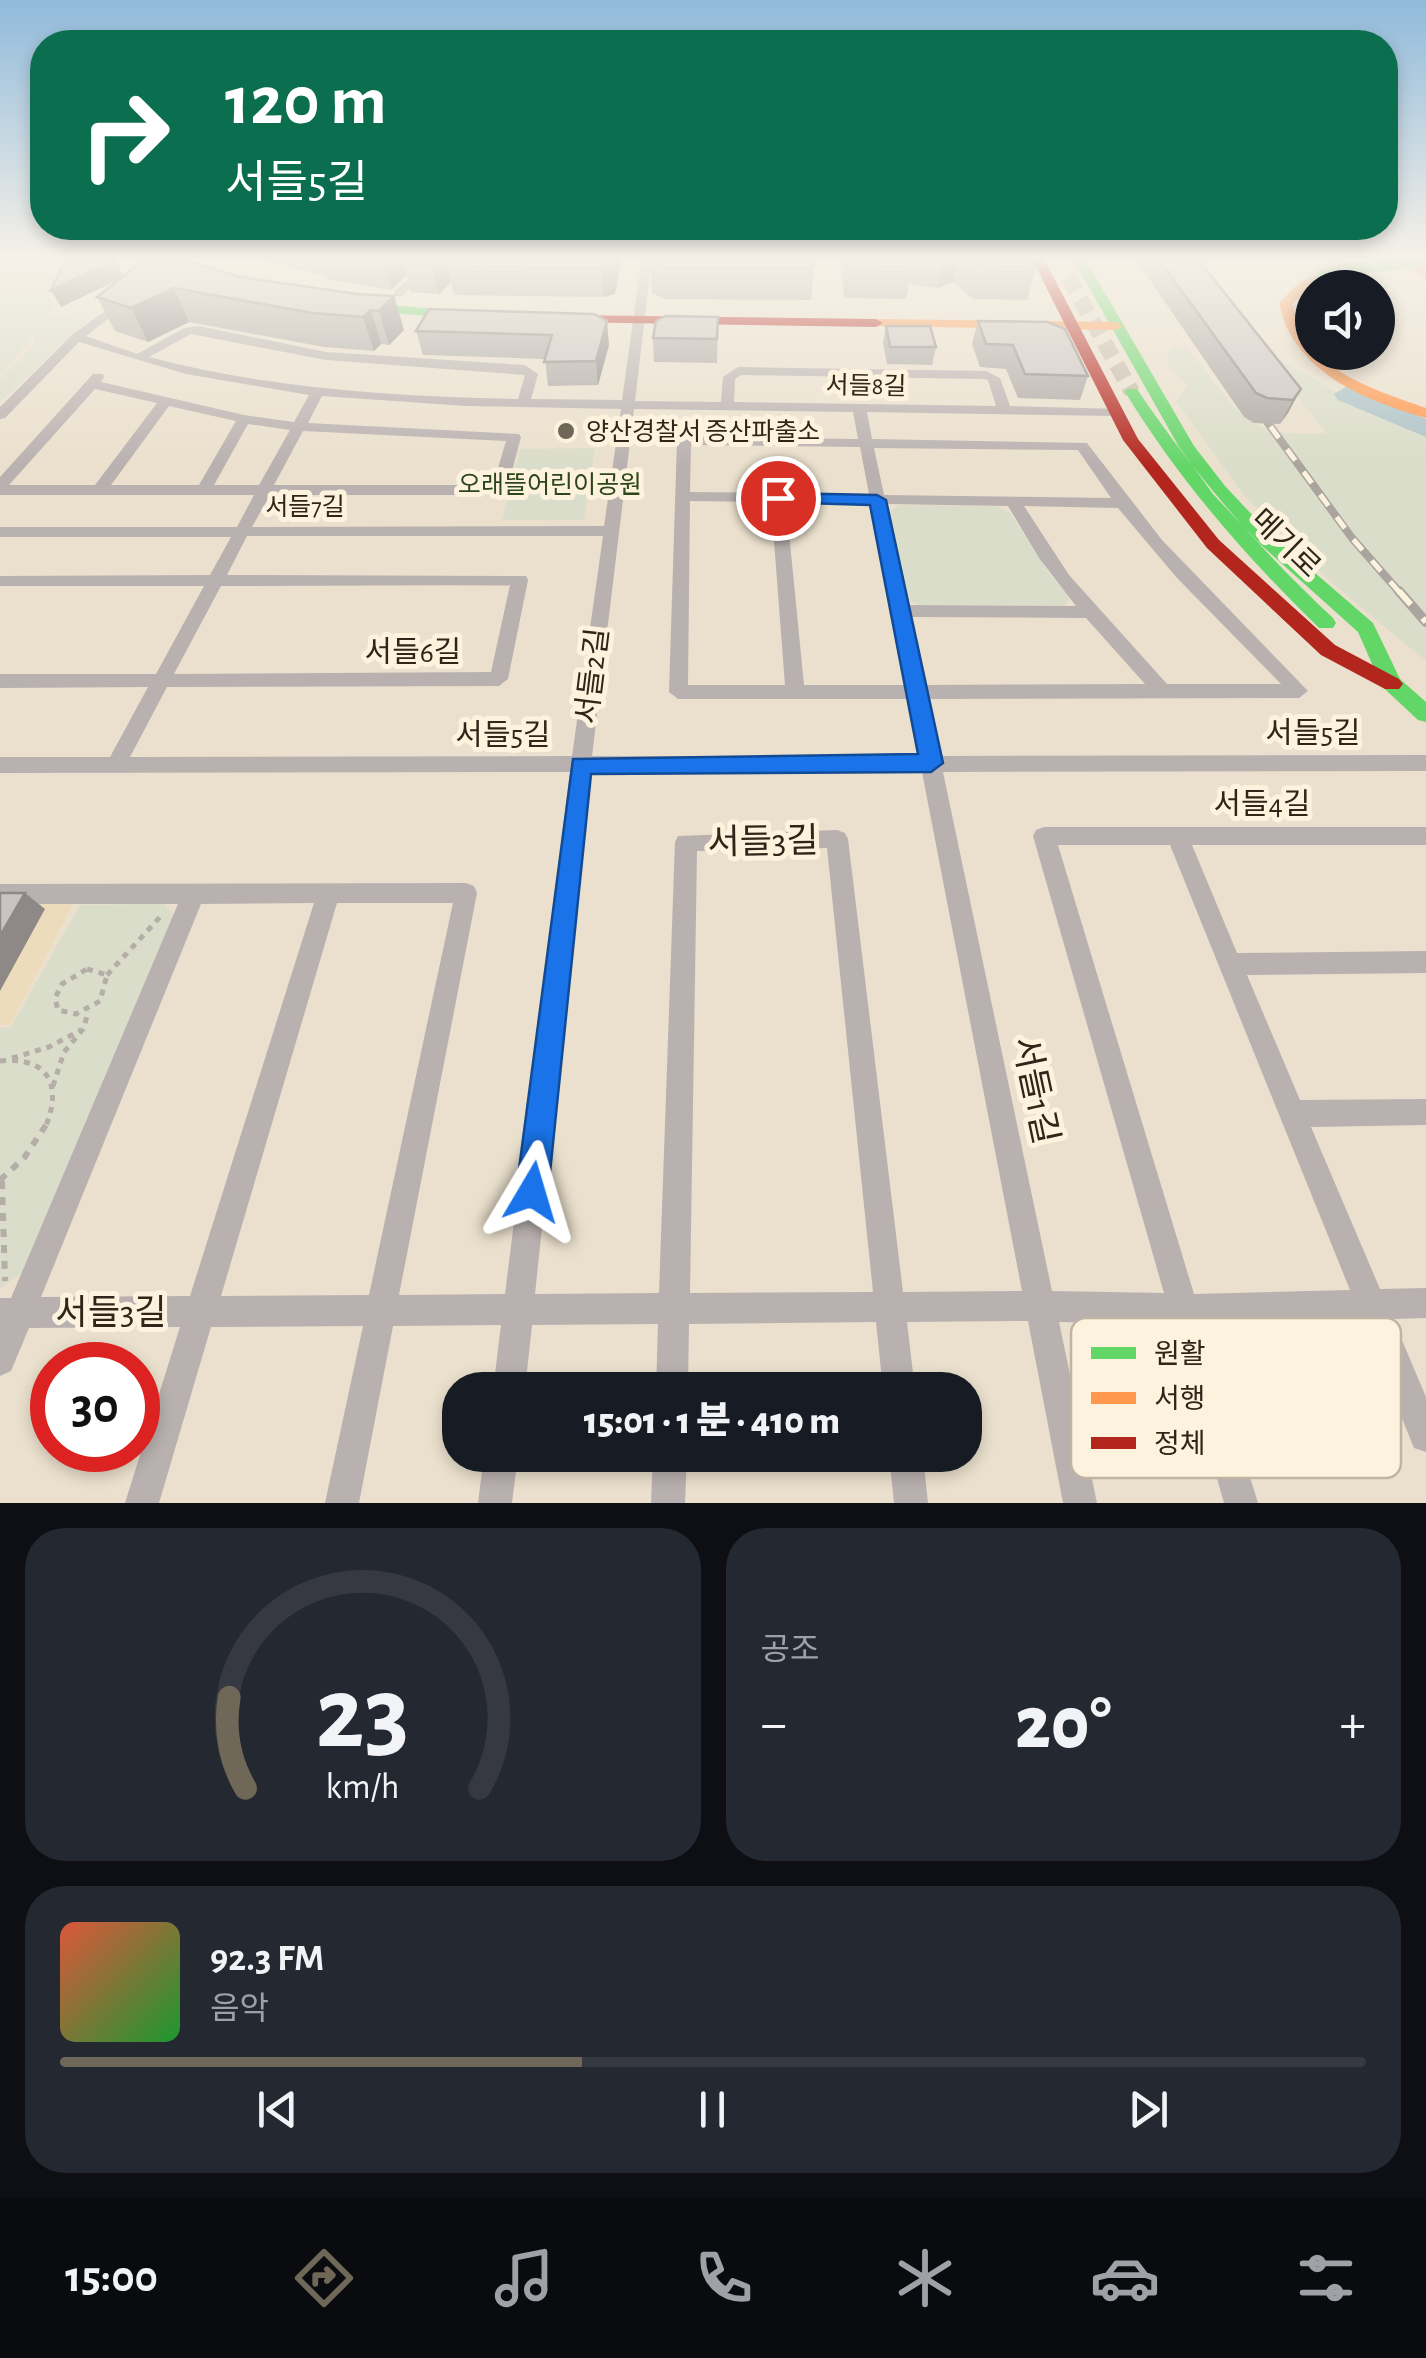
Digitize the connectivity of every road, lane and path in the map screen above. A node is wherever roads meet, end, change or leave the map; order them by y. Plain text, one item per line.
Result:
1 (90, 327) edge
2 (636, 327) edge
3 (1072, 327) edge
4 (1116, 327) edge
5 (77, 337) junction
6 (138, 358) junction
7 (1332, 370) edge
8 (1354, 370) edge
9 (1100, 384) junction
10 (1140, 386) junction
11 (317, 393) junction
12 (1426, 396) edge
13 (165, 402) junction
14 (523, 403) junction
15 (625, 404) junction
16 (727, 406) junction
17 (859, 408) junction
18 (1004, 410) junction
19 (1116, 412) junction
20 (1426, 413) edge
21 (0, 415) edge
22 (244, 419) junction
23 (299, 427) junction
24 (864, 442) junction
25 (0, 488) edge
26 (99, 490) junction
27 (203, 491) junction
28 (264, 491) junction
29 (684, 496) junction
30 (778, 498) junction
31 (877, 500) junction
32 (1014, 502) junction
33 (1120, 504) junction
34 (610, 531) junction
35 (0, 532) edge
36 (242, 532) junction
37 (0, 581) edge
38 (216, 581) junction
39 (901, 611) junction
40 (1089, 612) junction
41 (162, 680) junction
42 (0, 681) edge
43 (1392, 684) junction
44 (1162, 692) junction
45 (795, 693) junction
46 (918, 693) junction
47 (1426, 714) edge
48 (931, 763) junction
49 (1426, 763) edge
50 (7, 765) edge
51 (581, 765) junction
52 (116, 766) junction
53 (0, 786) edge
54 (1177, 836) junction
55 (1426, 836) edge
56 (330, 893) junction
57 (0, 894) edge
58 (194, 894) junction
59 (171, 908) dead end
60 (1426, 962) edge
61 (1230, 964) junction
62 (107, 975) junction
63 (88, 1010) junction
64 (84, 1028) junction
65 (4, 1060) edge
66 (52, 1086) junction
67 (1426, 1112) edge
68 (1292, 1114) junction
69 (1, 1179) edge
70 (1371, 1303) junction
71 (1426, 1303) edge
72 (9, 1304) edge
73 (891, 1306) junction
74 (1042, 1306) junction
75 (674, 1308) junction
76 (1185, 1308) junction
77 (519, 1309) junction
78 (382, 1310) junction
79 (201, 1311) junction
80 (1188, 1318) edge
81 (1377, 1318) edge
82 (0, 1360) edge
83 (511, 1372) edge
84 (672, 1372) edge
85 (897, 1372) edge
86 (1401, 1376) edge
87 (1426, 1436) edge
88 (1071, 1456) edge
89 (499, 1472) edge
90 (669, 1472) edge
91 (907, 1472) edge
92 (1075, 1478) edge
93 (1234, 1478) edge
94 (142, 1503) edge
95 (342, 1503) edge
96 (495, 1503) edge
97 (668, 1503) edge
98 (910, 1503) edge
99 (1080, 1503) edge
100 (1241, 1503) edge

1 - 5 street
2 - 15 street, 서들2길
3 - 9 main road
4 - 10 main road, 메기로
5 - 6 street, 서들8길
5 - 21 street
6 - 11 street, 서들8길
6 - 14 street
7 - 20 main road
8 - 12 main road
9 - 10 main road
9 - 19 main road
10 - 43 main road, 메기로
11 - 14 street, 서들8길
11 - 23 street
13 - 22 street
13 - 25 street
13 - 26 street
14 - 15 street, 서들8길
15 - 16 street, 서들8길
15 - 34 street, 서들2길
16 - 17 street, 서들8길
16 - 18 street, 서들8길
17 - 18 street, 서들8길
17 - 24 street, 서들1길
18 - 19 street, 서들8길
19 - 43 main road
22 - 23 street
22 - 27 street
23 - 28 street
23 - 28 street
24 - 29 street
24 - 31 street, 서들1길
24 - 33 street
25 - 26 street
26 - 27 street
27 - 28 street
28 - 36 street
29 - 30 street
29 - 45 street
30 - 31 street
30 - 45 street
31 - 32 street
31 - 39 street, 서들1길
32 - 33 street
32 - 40 street
33 - 44 street
34 - 36 street, 서들7길
34 - 51 street, 서들2길
35 - 36 street, 서들7길
36 - 38 street
37 - 38 street, 서들6길
38 - 41 street
38 - 41 street, 서들6길
39 - 40 street
39 - 46 street, 서들1길
40 - 44 street
41 - 42 street, 서들6길
41 - 52 street
43 - 47 main road, 메기로
44 - 46 street
45 - 46 street
46 - 48 street, 서들1길
48 - 49 street, 서들5길
48 - 51 street, 서들5길
48 - 74 street, 서들1길
50 - 52 street, 서들5길
50 - 53 street
51 - 52 street, 서들5길
51 - 77 street, 서들2길
54 - 55 street, 서들4길
54 - 61 street, 서들4길
54 - 76 street
56 - 58 street
56 - 78 street
56 - 79 street, 서들3길
57 - 58 street
58 - 72 street, 서들3길
59 - 62 path
60 - 61 street
61 - 68 street, 서들4길
62 - 63 path
62 - 63 path
63 - 64 path
64 - 65 path
64 - 66 path
65 - 66 path
66 - 69 path
67 - 68 street
68 - 70 street, 서들4길
69 - 72 path
70 - 71 street, 서들3길
70 - 76 street, 서들3길
70 - 81 street, 서들4길
72 - 79 street, 서들3길
72 - 82 street, 서들3길
73 - 74 street, 서들3길
73 - 75 street, 서들3길
73 - 75 street, 서들3길
73 - 85 street, 서들3길
74 - 76 street, 서들3길
74 - 88 street, 서들1길
75 - 77 street, 서들3길
75 - 84 street, 서들3길
76 - 80 street
77 - 78 street, 서들3길
77 - 83 street, 서들2길
78 - 79 street, 서들3길
78 - 95 street
79 - 94 street, 서들3길
86 - 87 street, 서들4길
89 - 96 street
90 - 97 street
91 - 98 street
92 - 99 street, 서들1길
93 - 100 street

